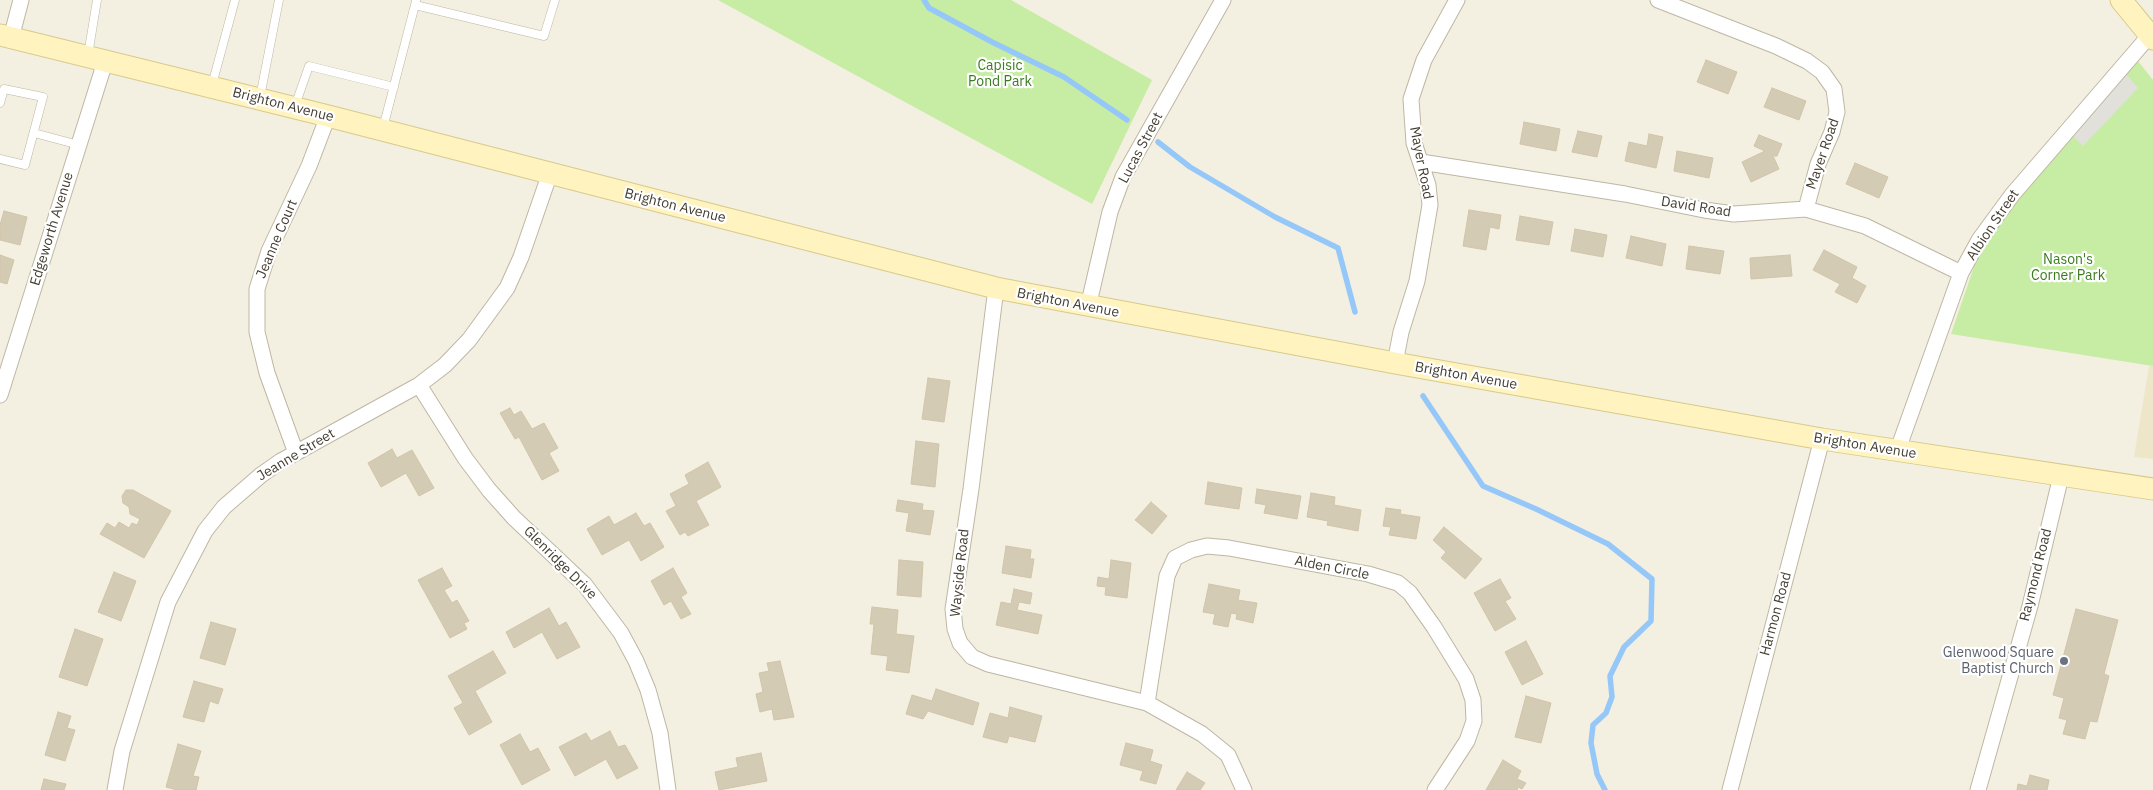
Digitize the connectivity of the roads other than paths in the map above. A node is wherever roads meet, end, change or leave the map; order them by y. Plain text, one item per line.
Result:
1 (21, 0) edge
2 (97, 0) edge
3 (235, 0) edge
4 (279, 0) edge
5 (555, 0) edge
6 (1223, 0) edge
7 (1457, 0) edge
8 (1658, 0) edge
9 (2121, 0) edge
10 (416, 2) edge
11 (5, 37) edge
12 (2152, 37) edge
13 (96, 60) junction
14 (394, 87) junction
15 (211, 88) junction
16 (259, 99) junction
17 (0, 103) edge
18 (295, 108) junction
19 (328, 116) junction
20 (382, 130) junction
21 (34, 133) junction
22 (79, 145) junction
23 (0, 159) edge
24 (1421, 162) junction
25 (550, 174) junction
26 (1806, 209) junction
27 (1960, 273) junction
28 (996, 288) junction
29 (1088, 307) junction
30 (1395, 363) junction
31 (419, 385) junction
32 (0, 395) edge
33 (1822, 439) junction
34 (1897, 452) junction
35 (296, 453) junction
36 (2061, 476) junction
37 (2153, 488) edge
38 (1146, 703) junction
39 (115, 790) edge
40 (668, 790) edge
41 (1246, 790) edge
42 (1434, 790) edge
43 (1730, 790) edge
44 (1978, 790) edge

1 - 11 street
2 - 13 lane
3 - 15 lane
4 - 16 lane
5 - 10 lane
6 - 29 street, Lucas Street
7 - 24 street, Mayer Road
8 - 26 street, Mayer Road
9 - 12 main road
10 - 14 lane
11 - 13 main road, Brighton Avenue
12 - 27 street, Albion Street
13 - 15 main road, Brighton Avenue
13 - 22 street, Edgeworth Avenue
14 - 18 lane
14 - 20 lane
15 - 16 main road, Brighton Avenue
16 - 18 main road, Brighton Avenue
17 - 21 lane
18 - 19 main road, Brighton Avenue
19 - 20 main road, Brighton Avenue
19 - 35 street, Jeanne Court
20 - 25 main road, Brighton Avenue
21 - 22 lane
21 - 23 lane
22 - 32 street, Edgeworth Avenue
24 - 26 street, David Road
24 - 30 street, Mayer Road
25 - 28 main road, Brighton Avenue
25 - 31 street, Jeanne Street
26 - 27 street, David Road
27 - 34 street, Albion Street
28 - 29 main road, Brighton Avenue
28 - 38 street, Wayside Road
29 - 30 main road, Brighton Avenue
30 - 33 main road, Brighton Avenue
31 - 35 street, Jeanne Street
31 - 40 street, Glenridge Drive
33 - 34 main road, Brighton Avenue
33 - 43 street, Harmon Road
34 - 36 main road, Brighton Avenue
35 - 39 street, Jeanne Street
36 - 37 main road, Brighton Avenue
36 - 44 street, Raymond Road
38 - 41 street, Wayside Road
38 - 42 street, Alden Circle

